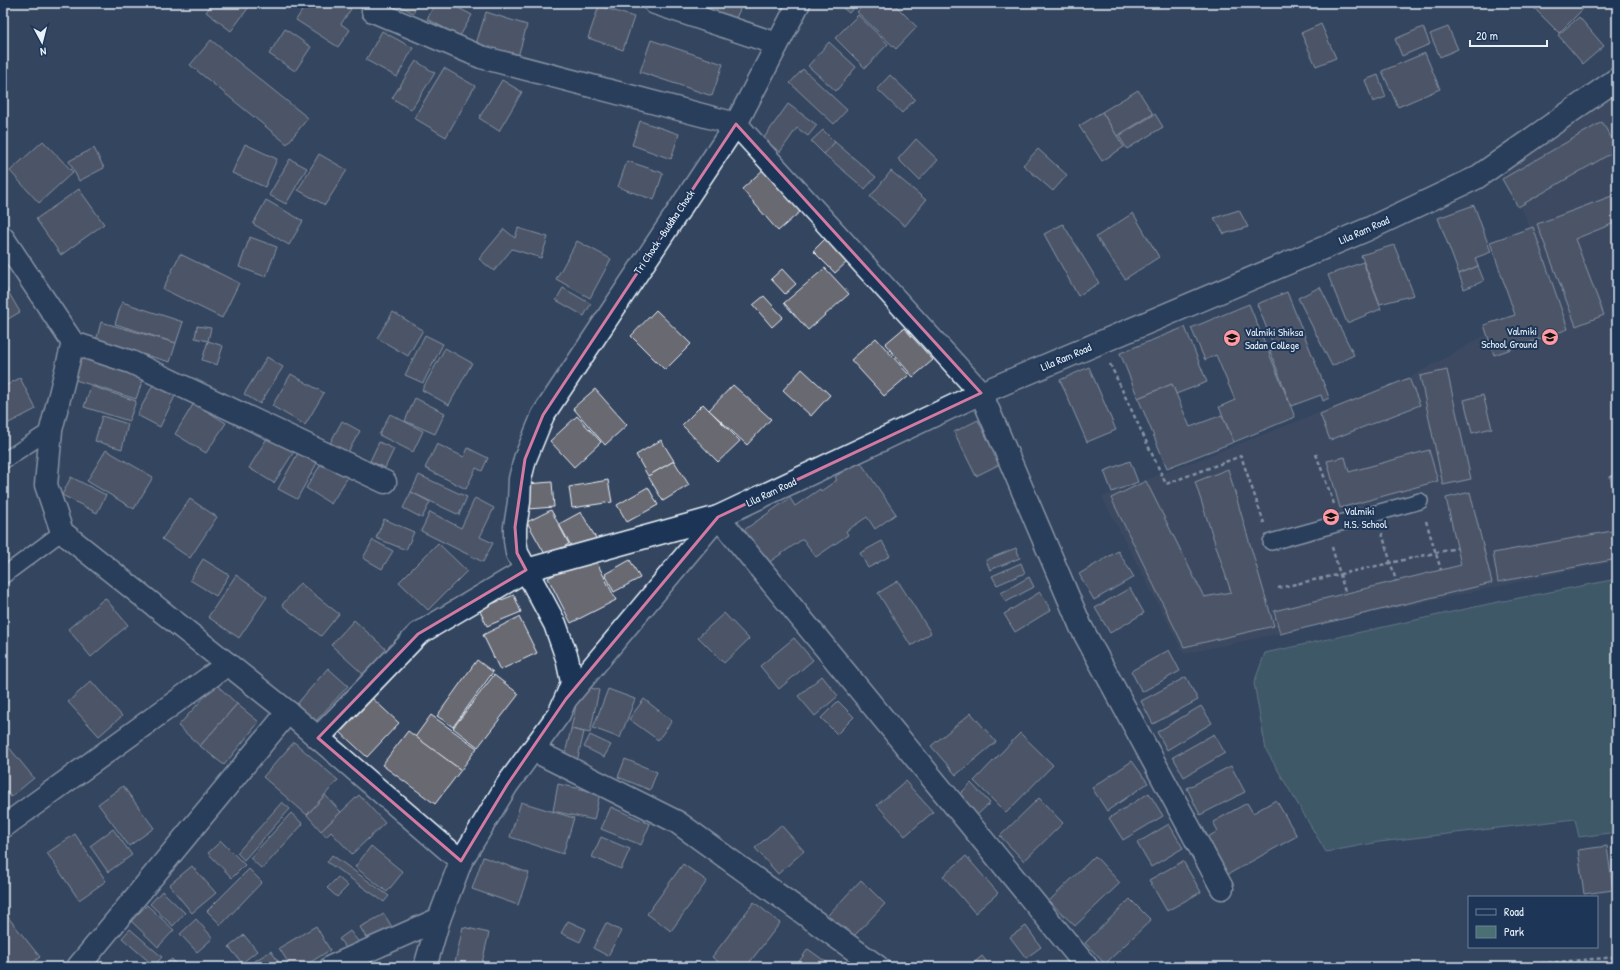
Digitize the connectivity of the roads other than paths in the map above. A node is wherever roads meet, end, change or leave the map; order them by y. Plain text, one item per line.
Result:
1 (655, 3) edge
2 (799, 3) edge
3 (373, 11) dead end
4 (777, 44) junction
5 (1617, 79) edge
6 (736, 124) junction
7 (3, 238) edge
8 (73, 342) junction
9 (981, 393) junction
10 (51, 430) junction
11 (3, 461) edge
12 (385, 482) dead end
13 (1420, 502) road end
14 (718, 517) junction
15 (62, 532) junction
16 (1271, 542) road end
17 (526, 570) junction
18 (3, 576) edge
19 (228, 664) junction
20 (566, 699) junction
21 (288, 712) junction
22 (318, 738) junction
23 (533, 750) junction
24 (3, 827) edge
25 (461, 861) junction
26 (1222, 888) dead end
27 (439, 919) junction
28 (78, 967) edge
29 (330, 967) edge
30 (425, 967) edge
31 (878, 967) edge
32 (1086, 967) edge

1 - 4 street
2 - 4 street, Tri Chock -Buddha Chock
3 - 6 street
4 - 6 street, Tri Chock -Buddha Chock
5 - 9 street, Lila Ram Road
6 - 9 street
6 - 17 street, Tri Chock -Buddha Chock
7 - 8 street
8 - 10 street
8 - 12 street
9 - 14 street, Lila Ram Road
9 - 26 street
10 - 11 lane
10 - 15 street
13 - 16 lane
14 - 17 street
14 - 20 street, Lila Ram Road
14 - 32 street
15 - 18 lane
15 - 19 street
17 - 20 street, Tri Chock -Buddha Chock
17 - 22 street
19 - 21 street
19 - 24 street
20 - 23 street
21 - 22 street
21 - 28 street
22 - 25 street
23 - 25 street
23 - 31 street
25 - 27 street
27 - 29 street
27 - 30 street

